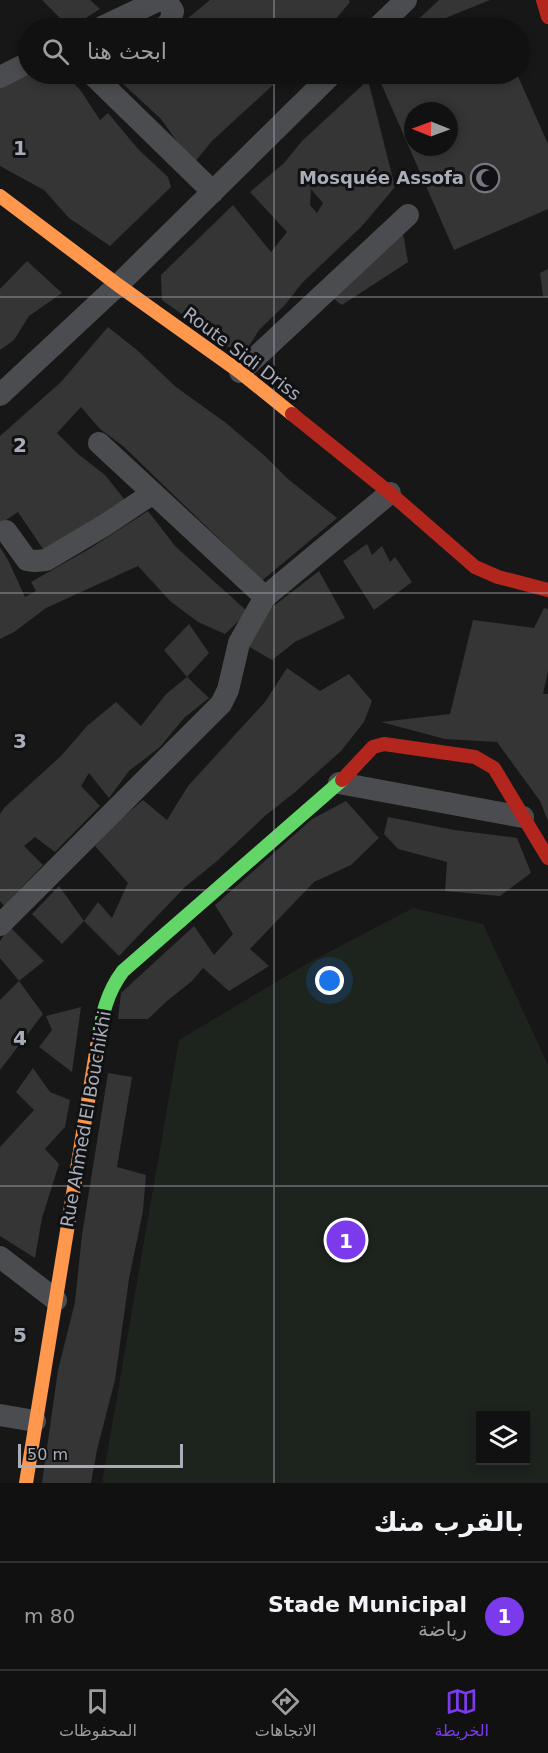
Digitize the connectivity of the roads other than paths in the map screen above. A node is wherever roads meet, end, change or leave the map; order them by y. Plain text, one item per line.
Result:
1 (159, 0) edge
2 (166, 0) edge
3 (406, 0) edge
4 (543, 0) edge
5 (548, 17) edge
6 (121, 18) edge
7 (171, 18) edge
8 (387, 18) edge
9 (18, 68) edge
10 (0, 77) edge
11 (110, 84) edge
12 (322, 84) edge
13 (213, 192) junction
14 (0, 196) edge
15 (408, 215) dead end
16 (118, 285) junction
17 (240, 372) junction
18 (0, 394) edge
19 (99, 443) dead end
20 (390, 492) junction
21 (153, 493) junction
22 (6, 531) dead end
23 (457, 550) junction
24 (480, 550) dead end
25 (548, 590) edge
26 (265, 597) junction
27 (339, 783) junction
28 (523, 817) junction
29 (548, 858) edge
30 (0, 925) edge
31 (0, 1257) edge
32 (56, 1300) junction
33 (0, 1415) edge
34 (35, 1421) junction
35 (26, 1483) edge

1 - 6 street
2 - 7 street
3 - 8 street
4 - 5 street
9 - 10 street
11 - 13 street
12 - 13 street
13 - 16 street
14 - 16 street, Route Sidi Driss
15 - 17 street
16 - 17 street, Route Sidi Driss
16 - 18 street
17 - 20 street, Route Sidi Driss
19 - 21 street
20 - 23 street, Route Sidi Driss
20 - 26 street
21 - 22 street
21 - 26 street
23 - 24 street
23 - 25 street, Route Sidi Driss
26 - 30 street
27 - 28 street
27 - 28 street, Rue Ahmed El Bouchikhi
27 - 32 street, Rue Ahmed El Bouchikhi
28 - 29 street, Rue Ahmed El Bouchikhi
31 - 32 street
32 - 34 street, Rue Ahmed El Bouchikhi
33 - 34 street
34 - 35 street, Rue Ahmed El Bouchikhi

